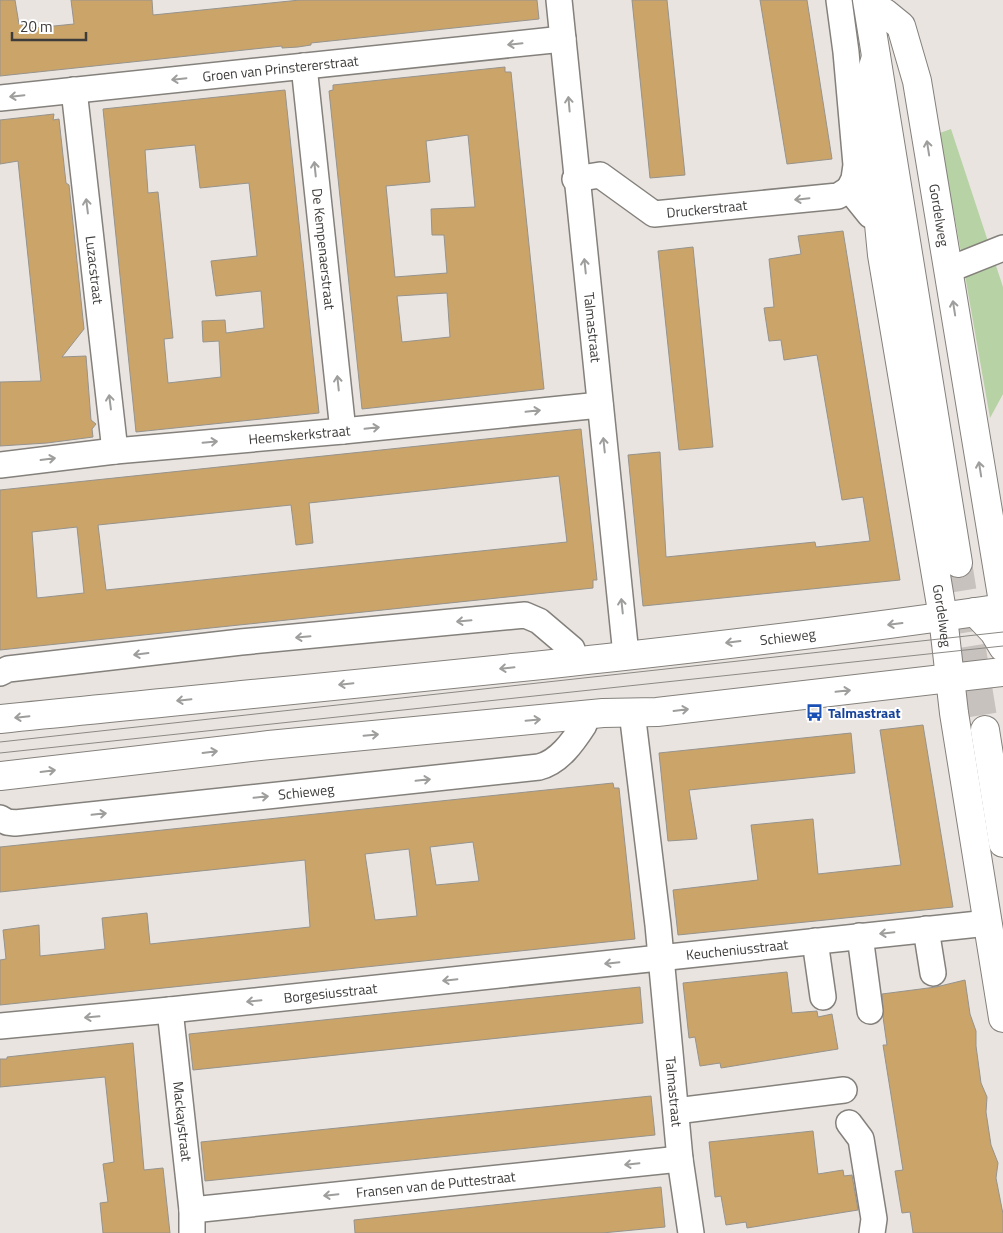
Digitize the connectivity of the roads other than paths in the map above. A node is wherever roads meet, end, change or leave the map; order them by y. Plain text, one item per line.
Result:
1 (558, 0) edge
2 (839, 0) edge
3 (879, 4) edge
4 (563, 39) junction
5 (876, 57) junction
6 (304, 66) junction
7 (74, 90) junction
8 (0, 98) edge
9 (576, 179) junction
10 (849, 189) junction
11 (877, 215) junction
12 (1003, 248) edge
13 (948, 270) junction
14 (600, 404) junction
15 (343, 431) junction
16 (115, 450) junction
17 (0, 465) edge
18 (1003, 602) edge
19 (1003, 608) edge
20 (975, 612) junction
21 (943, 618) junction
22 (1003, 647) edge
23 (626, 655) junction
24 (573, 661) junction
25 (1003, 672) edge
26 (0, 673) edge
27 (948, 678) junction
28 (583, 715) junction
29 (0, 719) edge
30 (634, 724) junction
31 (996, 732) tunnel mouth
32 (0, 776) edge
33 (0, 818) edge
34 (1003, 843) edge
35 (988, 922) junction
36 (926, 929) junction
37 (860, 936) junction
38 (815, 941) junction
39 (660, 957) junction
40 (933, 974) dead end
41 (823, 996) dead end
42 (170, 1010) junction
43 (870, 1011) dead end
44 (1003, 1018) edge
45 (0, 1026) edge
46 (844, 1090) dead end
47 (676, 1111) junction
48 (849, 1123) dead end
49 (680, 1160) junction
50 (192, 1221) edge
51 (691, 1233) edge
52 (872, 1233) edge

1 - 4 street, Talmastraat
2 - 10 street
3 - 5 main road, Gordelweg
3 - 5 main road, Gordelweg
13 -> 3 main road, Gordelweg
4 -> 6 street, Groen van Prinstererstraat
9 -> 4 street, Talmastraat
5 - 11 main road, Gordelweg
6 -> 7 street, Groen van Prinstererstraat
15 -> 6 street, De Kempenaerstraat
7 -> 8 street, Groen van Prinstererstraat
16 -> 7 street, Luzacstraat
10 -> 9 street, Druckerstraat
14 -> 9 street, Talmastraat
10 - 11 street
11 - 21 main road, Gordelweg
12 - 13 street
18 -> 13 main road, Gordelweg
15 -> 14 street, Heemskerkstraat
23 -> 14 street, Talmastraat
16 -> 15 street, Heemskerkstraat
17 -> 16 street, Heemskerkstraat
19 - 20 main road, Schieweg
20 - 21 main road, Schieweg
20 - 22 main road
21 -> 23 main road, Schieweg
21 - 27 main road, Gordelweg
23 - 24 main road, Schieweg
24 -> 26 street
24 -> 29 main road, Schieweg
25 - 27 main road
30 -> 27 main road
27 - 35 main road, Gordelweg
28 - 30 main road
32 -> 28 main road
33 -> 28 street, Schieweg
30 - 39 street, Talmastraat
31 - 34 main road
35 - 36 street, Keucheniusstraat
35 - 44 main road, Gordelweg
36 -> 37 street, Keucheniusstraat
36 - 40 street
37 - 38 street, Keucheniusstraat
37 - 43 street
38 - 39 street, Keucheniusstraat
38 - 41 street
39 -> 42 street, Borgesiusstraat
39 - 47 street, Talmastraat
42 -> 45 street, Borgesiusstraat
42 - 50 street, Mackaystraat
46 - 47 street
47 - 49 street, Talmastraat
48 - 52 street
49 -> 50 street, Fransen van de Puttestraat
49 - 51 street, Talmastraat

